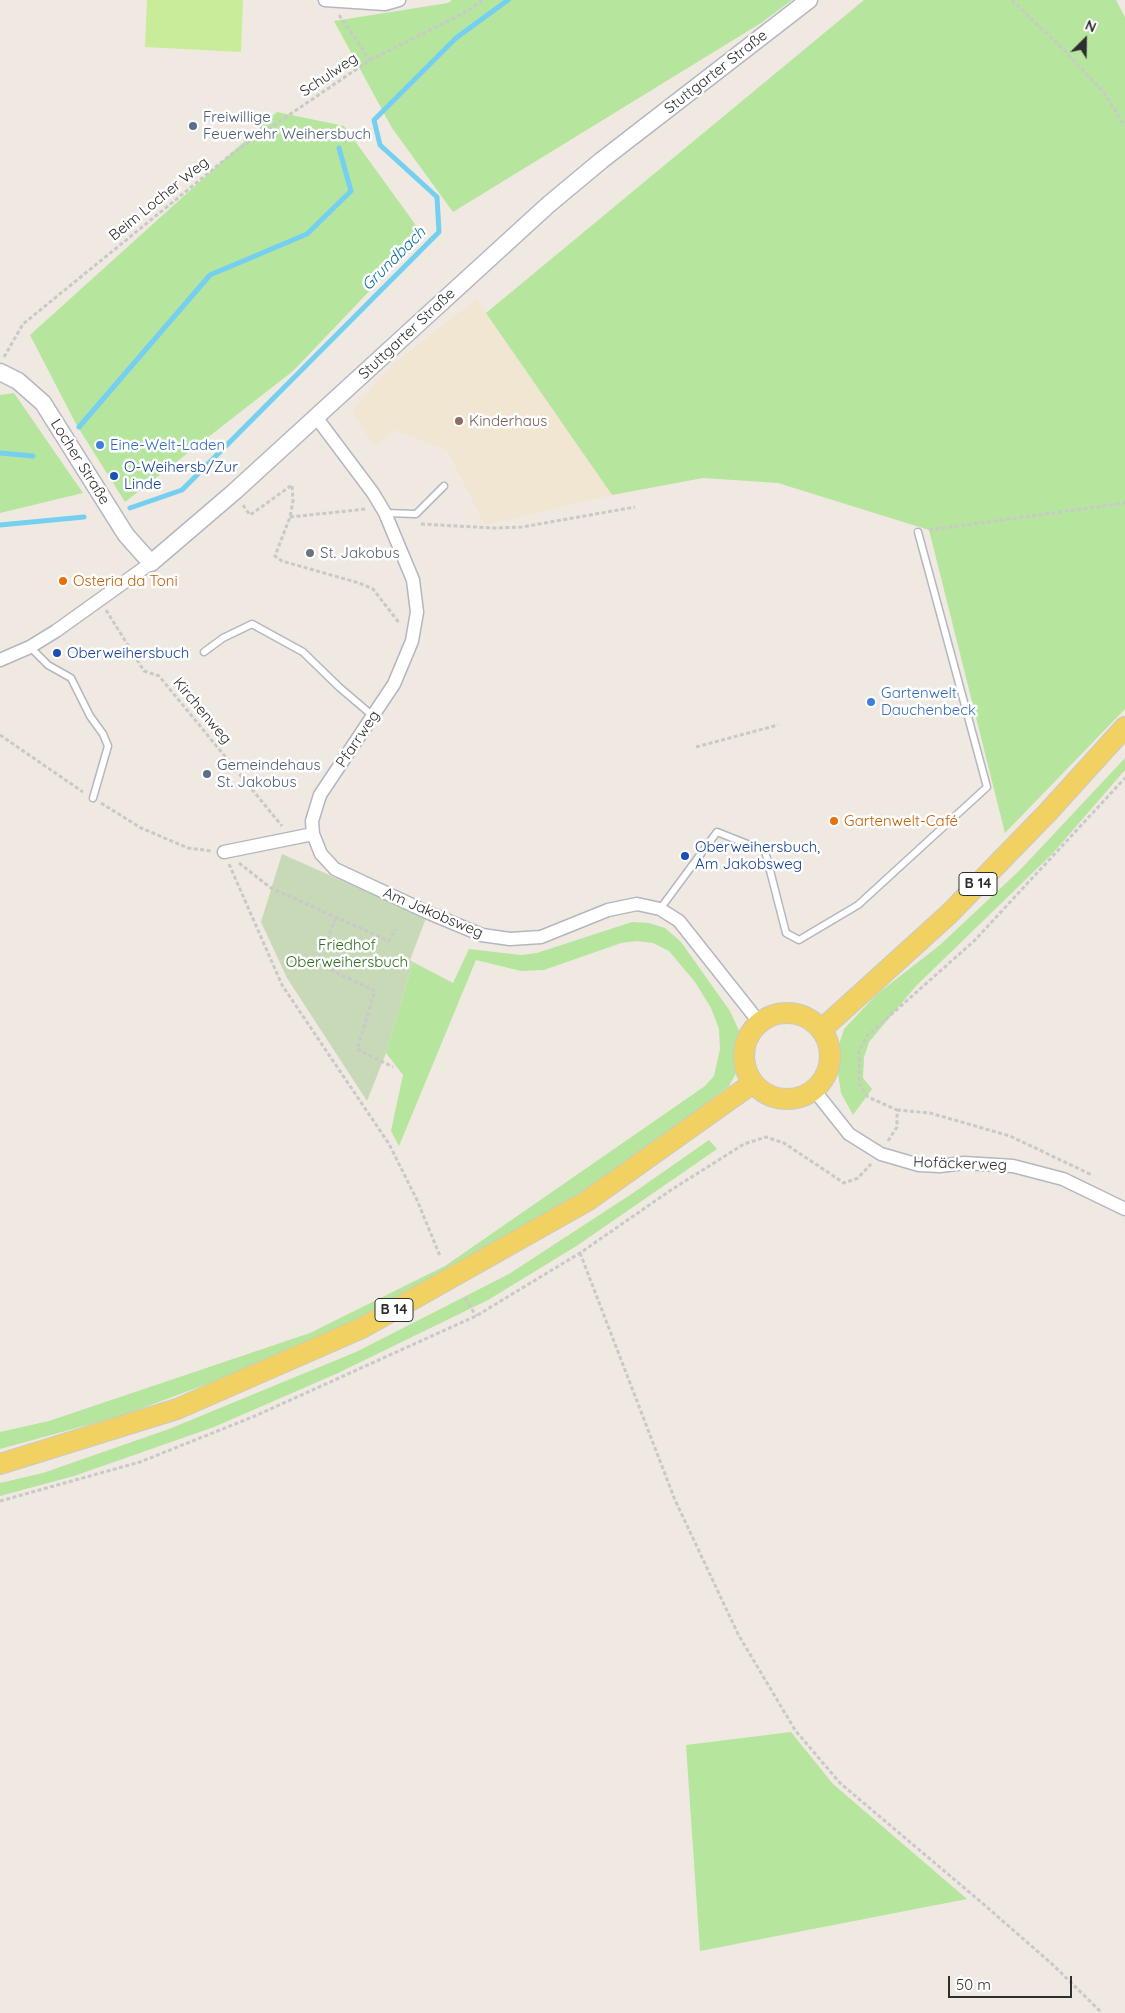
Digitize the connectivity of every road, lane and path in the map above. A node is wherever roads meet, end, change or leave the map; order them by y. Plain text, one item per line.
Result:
1 (398, 0) edge
2 (483, 0) edge
3 (809, 0) edge
4 (1012, 0) edge
5 (328, 1) edge
6 (370, 60) junction
7 (1125, 126) edge
8 (0, 364) edge
9 (0, 372) edge
10 (316, 417) junction
11 (444, 486) dead end
12 (234, 492) junction
13 (1125, 502) edge
14 (635, 507) dead end
15 (384, 510) junction
16 (290, 517) junction
17 (418, 524) dead end
18 (918, 532) joint
19 (150, 563) junction
20 (99, 599) junction
21 (412, 641) junction
22 (30, 647) junction
23 (204, 652) dead end
24 (0, 660) edge
25 (373, 716) junction
26 (778, 726) dead end
27 (1125, 727) edge
28 (0, 735) edge
29 (696, 747) dead end
30 (1125, 778) edge
31 (93, 798) junction
32 (313, 834) junction
33 (292, 838) junction
34 (224, 852) junction
35 (660, 909) junction
36 (336, 918) junction
37 (396, 929) dead end
38 (759, 1022) junction
39 (821, 1030) junction
40 (393, 1067) dead end
41 (753, 1083) junction
42 (814, 1090) junction
43 (897, 1110) junction
44 (880, 1154) junction
45 (1093, 1176) dead end
46 (1125, 1209) edge
47 (580, 1253) junction
48 (440, 1256) dead end
49 (465, 1298) dead end
50 (476, 1316) junction
51 (0, 1464) edge
52 (0, 1501) edge
53 (1102, 2013) edge

1 - 5 street
2 - 6 path, Schulweg
3 - 10 street, Stuttgarter Straße
4 - 7 path
5 - 6 path
6 - 8 path, Schulweg
9 - 19 street, Locher Straße
10 - 12 street, Stuttgarter Straße
10 - 15 street, Pfarrweg
11 - 15 lane
12 - 16 path
12 - 19 street, Stuttgarter Straße
13 - 18 path
14 - 17 path
15 - 16 path
15 - 21 street, Pfarrweg
16 - 21 path
18 - 35 lane
19 - 20 street, Stuttgarter Straße
20 - 22 street, Stuttgarter Straße
20 - 33 path, Kirchenweg
21 - 25 street, Pfarrweg
22 - 24 street, Stuttgarter Straße
22 - 31 lane
23 - 25 lane
25 - 32 street, Pfarrweg
26 - 29 path
27 - 39 main road, B 14
28 - 31 path
30 - 43 path
31 - 34 path
32 - 33 street
32 - 35 street, Am Jakobsweg
33 - 34 street
34 - 36 path
34 - 48 path
35 - 38 street, Am Jakobsweg
36 - 37 path
36 - 40 path
38 - 39 main road
38 - 41 main road
39 - 42 main road
41 - 42 main road
41 - 51 main road, B 14
42 - 44 street, Hofäckerweg
43 - 44 path
43 - 45 path
44 - 46 street, Hofäckerweg
44 - 47 path
47 - 50 path
47 - 53 path
49 - 50 path
50 - 52 path

